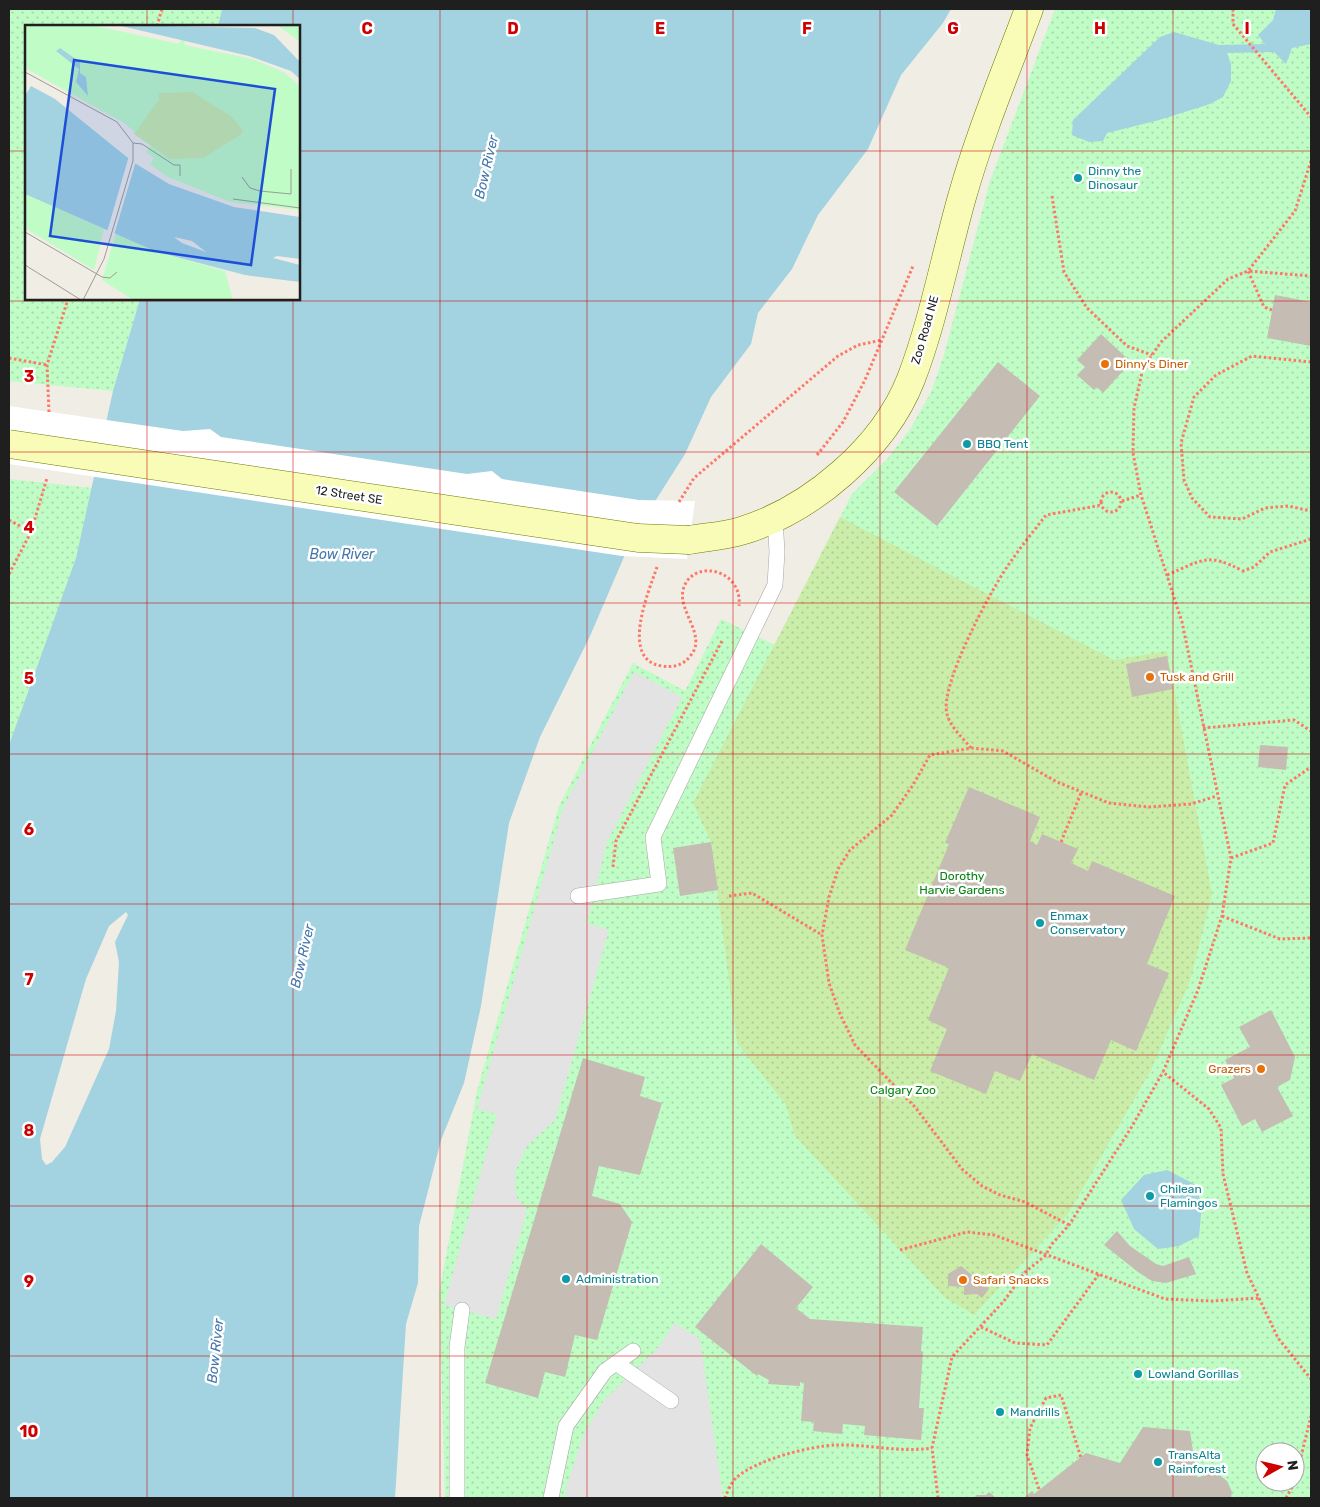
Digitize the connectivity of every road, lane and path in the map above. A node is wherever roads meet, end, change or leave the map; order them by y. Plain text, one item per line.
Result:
1 (162, 9) edge
2 (1029, 9) edge
3 (1233, 9) edge
4 (157, 25) edge
5 (1311, 116) edge
6 (1311, 161) edge
7 (1052, 196) dead end
8 (915, 260) dead end
9 (1248, 271) junction
10 (1311, 276) edge
11 (68, 300) edge
12 (1272, 310) dead end
13 (883, 340) junction
14 (1152, 355) junction
15 (9, 358) edge
16 (1311, 362) edge
17 (47, 365) junction
18 (49, 412) dead end
19 (9, 444) edge
20 (811, 460) dead end
21 (48, 470) dead end
22 (1141, 496) junction
23 (1122, 500) junction
24 (679, 502) dead end
25 (1102, 505) junction
26 (1311, 511) edge
27 (775, 518) junction
28 (9, 520) edge
29 (31, 532) junction
30 (1311, 539) edge
31 (689, 540) joint
32 (660, 559) dead end
33 (9, 574) edge
34 (1167, 575) junction
35 (737, 611) dead end
36 (723, 637) dead end
37 (1203, 728) junction
38 (1311, 731) edge
39 (972, 748) junction
40 (1311, 767) edge
41 (1081, 794) junction
42 (1217, 796) junction
43 (1061, 842) dead end
44 (1231, 858) junction
45 (613, 867) dead end
46 (578, 896) dead end
47 (729, 896) dead end
48 (1222, 916) junction
49 (822, 935) junction
50 (1311, 938) edge
51 (1163, 1072) junction
52 (1069, 1225) junction
53 (900, 1250) dead end
54 (1045, 1256) junction
55 (1099, 1274) junction
56 (1259, 1298) junction
57 (462, 1310) dead end
58 (981, 1327) junction
59 (633, 1351) dead end
60 (616, 1363) junction
61 (1311, 1379) edge
62 (671, 1401) dead end
63 (1311, 1416) edge
64 (1305, 1442) edge
65 (932, 1448) junction
66 (1081, 1458) dead end
67 (1039, 1489) dead end
68 (457, 1498) edge
69 (551, 1498) edge
70 (725, 1498) edge
71 (938, 1498) edge

1 - 4 path
2 - 27 street, Zoo Road NE
3 - 5 path
6 - 9 path
7 - 14 path
8 - 13 path
9 - 10 path
9 - 12 path
9 - 14 path
11 - 17 path
13 - 20 path
13 - 24 path
14 - 22 path
15 - 17 path
16 - 26 path
17 - 18 path
19 - 31 street, 12 Street SE, bridge
21 - 29 path
22 - 23 path
22 - 34 path
23 - 25 path
23 - 25 path
25 - 39 path
27 - 31 street, Zoo Road NE
27 - 46 lane
28 - 29 path
29 - 33 path
30 - 34 path
32 - 35 path
34 - 37 path
36 - 45 path
37 - 38 path
37 - 42 path
39 - 41 path
39 - 49 path
40 - 44 path
41 - 42 path
41 - 43 path
42 - 44 path
44 - 48 path
47 - 49 path
48 - 50 path
48 - 51 path
49 - 52 path
51 - 52 path
51 - 56 path
52 - 54 path
53 - 54 path
54 - 55 path
54 - 58 path
55 - 56 path
55 - 58 path
56 - 61 path
57 - 68 lane
58 - 65 path
59 - 60 lane
60 - 62 lane
60 - 69 lane
63 - 64 path
65 - 70 path
65 - 71 path
66 - 67 path

